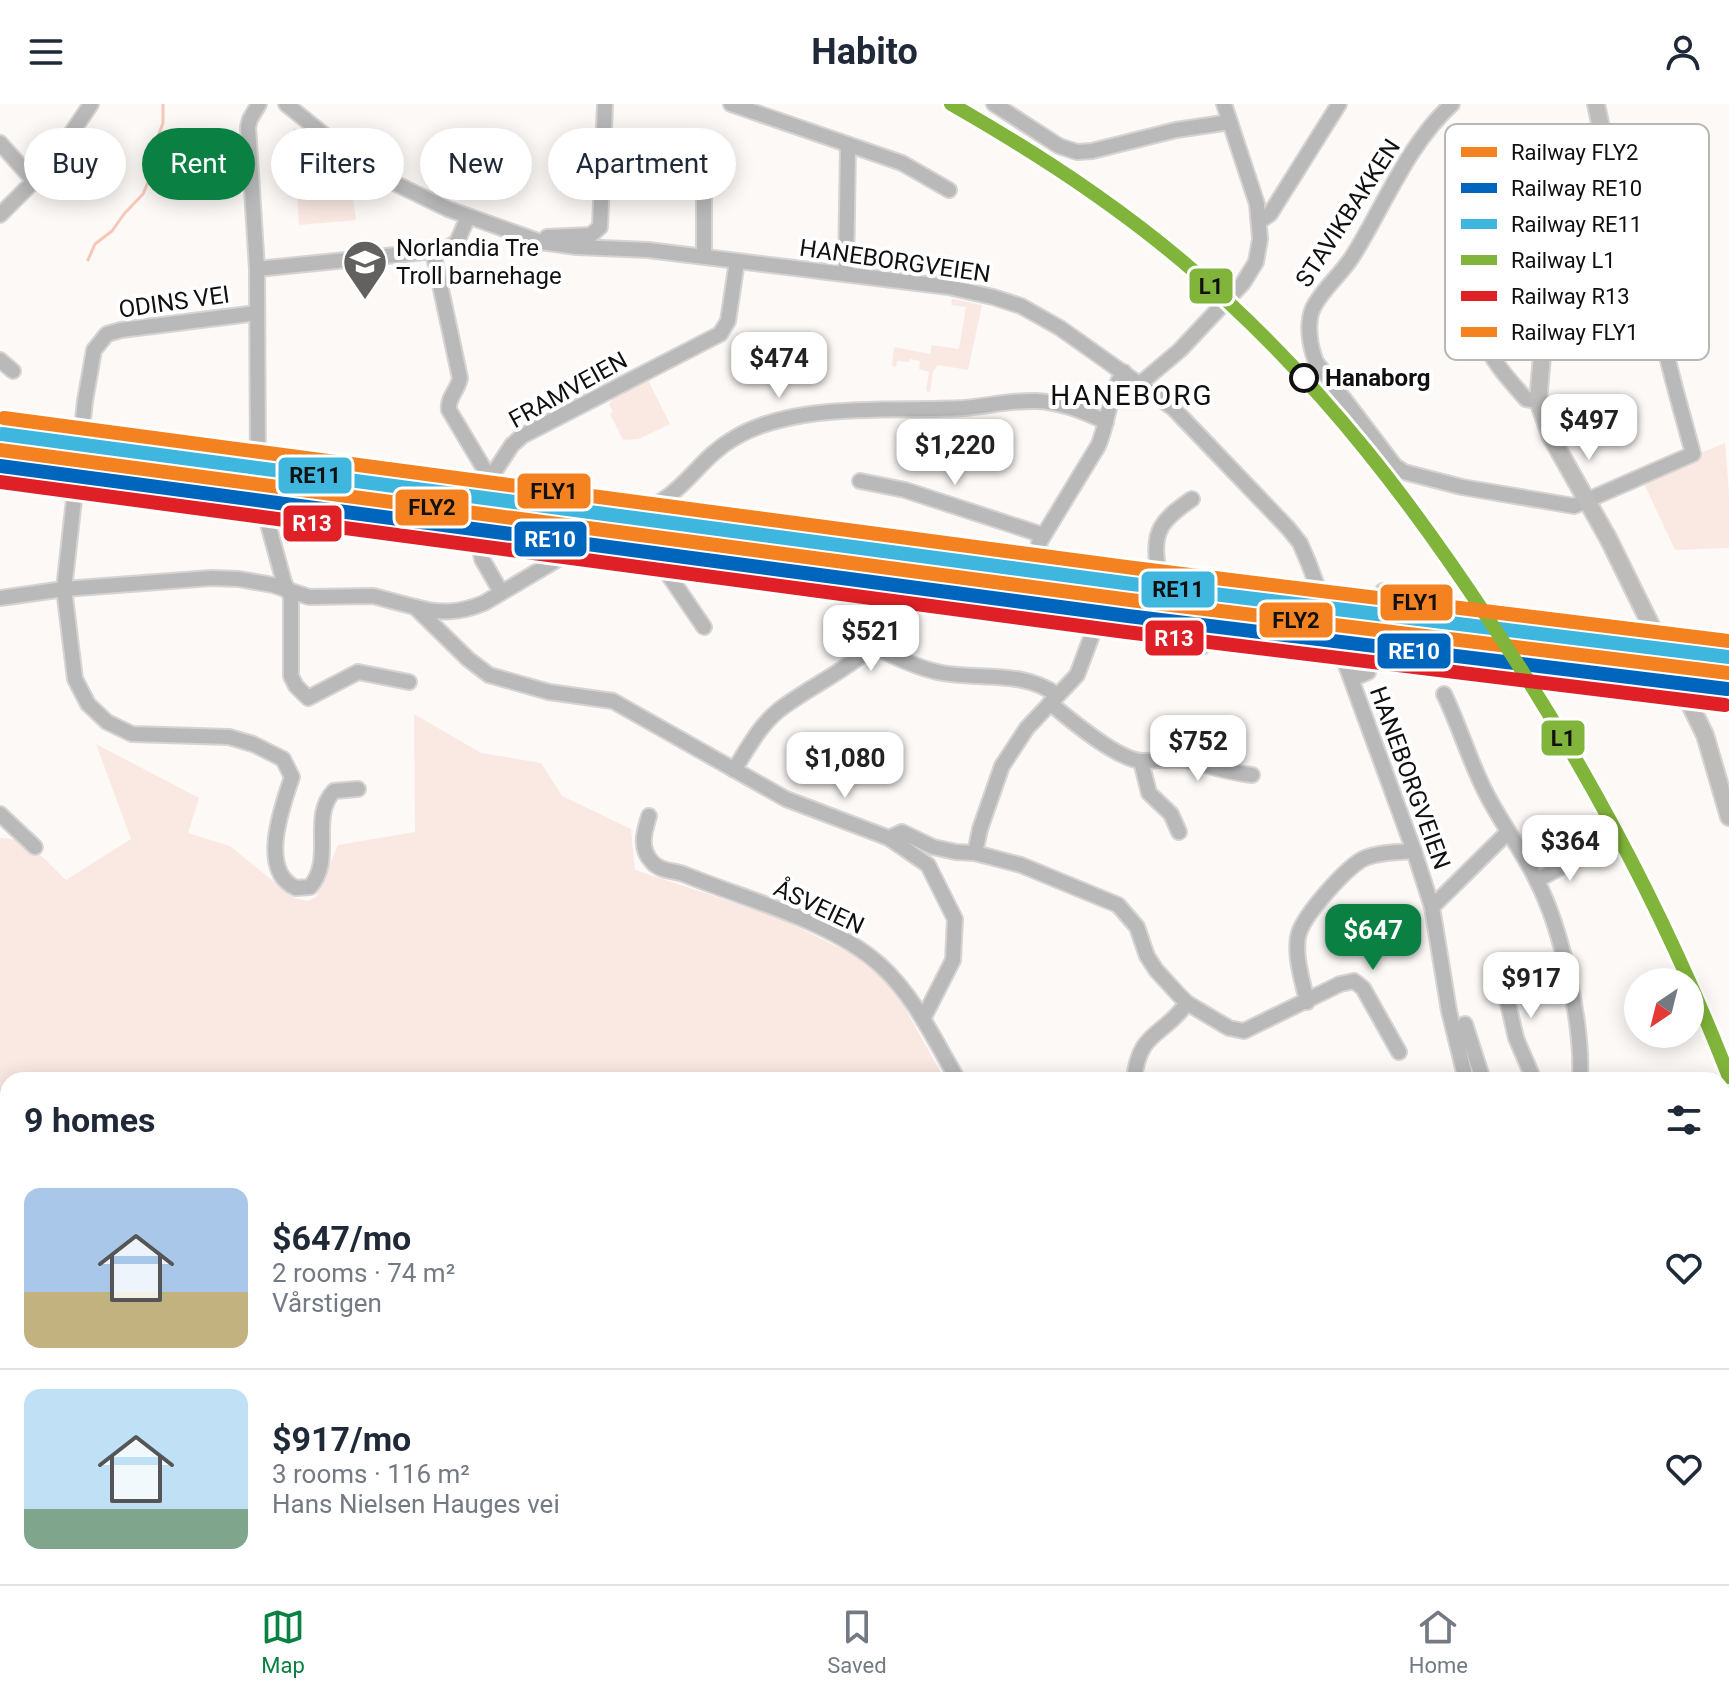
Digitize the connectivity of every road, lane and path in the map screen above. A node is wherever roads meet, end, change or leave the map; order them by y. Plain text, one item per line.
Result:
1 (91, 104) edge
2 (259, 104) edge
3 (286, 104) edge
4 (605, 104) edge
5 (731, 104) edge
6 (994, 104) edge
7 (1224, 104) edge
8 (1339, 104) edge
9 (1452, 104) edge
10 (1596, 104) edge
11 (1230, 122) junction
12 (1600, 124) edge
13 (75, 128) edge
14 (0, 143) edge
15 (848, 145) junction
16 (24, 170) edge
17 (949, 190) dead end
18 (24, 191) edge
19 (704, 200) edge
20 (0, 215) edge
21 (468, 217) junction
22 (1260, 221) junction
23 (541, 242) junction
24 (433, 252) junction
25 (704, 256) junction
26 (737, 261) junction
27 (257, 269) junction
28 (846, 274) junction
29 (257, 313) junction
30 (0, 360) edge
31 (1496, 360) edge
32 (1542, 360) edge
33 (1667, 360) edge
34 (13, 371) dead end
35 (1124, 372) junction
36 (1141, 383) junction
37 (1538, 401) junction
38 (1106, 422) junction
39 (489, 477) junction
40 (860, 481) dead end
41 (1192, 499) dead end
42 (1587, 500) junction
43 (629, 517) junction
44 (1043, 535) junction
45 (1158, 568) junction
46 (960, 585) dead end
47 (64, 589) junction
48 (1083, 590) junction
49 (289, 591) junction
50 (1383, 591) dead end
51 (501, 592) junction
52 (0, 598) edge
53 (416, 608) junction
54 (704, 627) dead end
55 (873, 646) junction
56 (1202, 647) dead end
57 (1352, 679) junction
58 (409, 682) dead end
59 (1444, 694) dead end
60 (1053, 699) junction
61 (1141, 761) junction
62 (734, 770) junction
63 (1252, 775) dead end
64 (358, 789) dead end
65 (0, 814) edge
66 (649, 816) dead end
67 (1729, 817) edge
68 (1179, 832) dead end
69 (1508, 832) junction
70 (889, 838) junction
71 (35, 847) dead end
72 (1414, 851) junction
73 (975, 853) junction
74 (1585, 854) dead end
75 (1537, 880) junction
76 (1432, 907) junction
77 (1500, 969) dead end
78 (1307, 1002) junction
79 (1187, 1003) junction
80 (923, 1019) junction
81 (1465, 1024) dead end
82 (1399, 1052) dead end
83 (953, 1072) edge
84 (1135, 1072) edge
85 (1464, 1072) edge
86 (1480, 1072) edge
87 (1531, 1072) edge
88 (1580, 1072) edge

1 - 13 street
2 - 27 street
3 - 21 street, HANEBORGVEIEN
4 - 23 street
5 - 15 street
6 - 11 street
7 - 11 street
8 - 22 street
9 - 42 street, STAVIKBAKKEN
10 - 12 main road
11 - 22 street
14 - 16 street
15 - 17 street
15 - 28 street
18 - 20 street
19 - 25 street
21 - 23 street, HANEBORGVEIEN
21 - 24 street
22 - 36 street
23 - 25 street, HANEBORGVEIEN
24 - 27 street
24 - 39 street
25 - 26 street, HANEBORGVEIEN
26 - 28 street, HANEBORGVEIEN
26 - 39 street, FRAMVEIEN
27 - 29 street
28 - 35 street, HANEBORGVEIEN
29 - 47 street, ODINS VEI
29 - 49 street
30 - 34 street
31 - 37 street
32 - 37 main road
33 - 42 street, STAVIKBAKKEN
35 - 36 street, HANEBORGVEIEN
35 - 38 street
36 - 57 street, HANEBORGVEIEN
37 - 42 main road
38 - 43 street
38 - 44 street
39 - 51 street, FRAMVEIEN
40 - 44 street
41 - 45 street
42 - 67 main road
43 - 51 street
43 - 54 street
44 - 48 street
45 - 48 street
45 - 56 street
46 - 55 street
47 - 49 street
47 - 52 street
47 - 64 street, ODINS VEI
48 - 60 street
49 - 53 street
49 - 58 street
50 - 57 street, HANEBORGVEIEN
51 - 53 street
53 - 62 street
55 - 60 street
55 - 62 street
57 - 72 street, HANEBORGVEIEN
59 - 69 street
60 - 61 street
60 - 73 street
61 - 63 street
61 - 68 street
62 - 70 street
65 - 71 street
66 - 80 street, ÅSVEIEN
69 - 75 street
69 - 76 street
70 - 73 street
70 - 80 street
72 - 76 street, HANEBORGVEIEN
72 - 78 street
73 - 79 street
74 - 75 street
75 - 88 street
76 - 85 street, HANEBORGVEIEN
77 - 87 street
78 - 79 street
78 - 82 street
79 - 84 street
80 - 83 street, ÅSVEIEN
81 - 86 street

